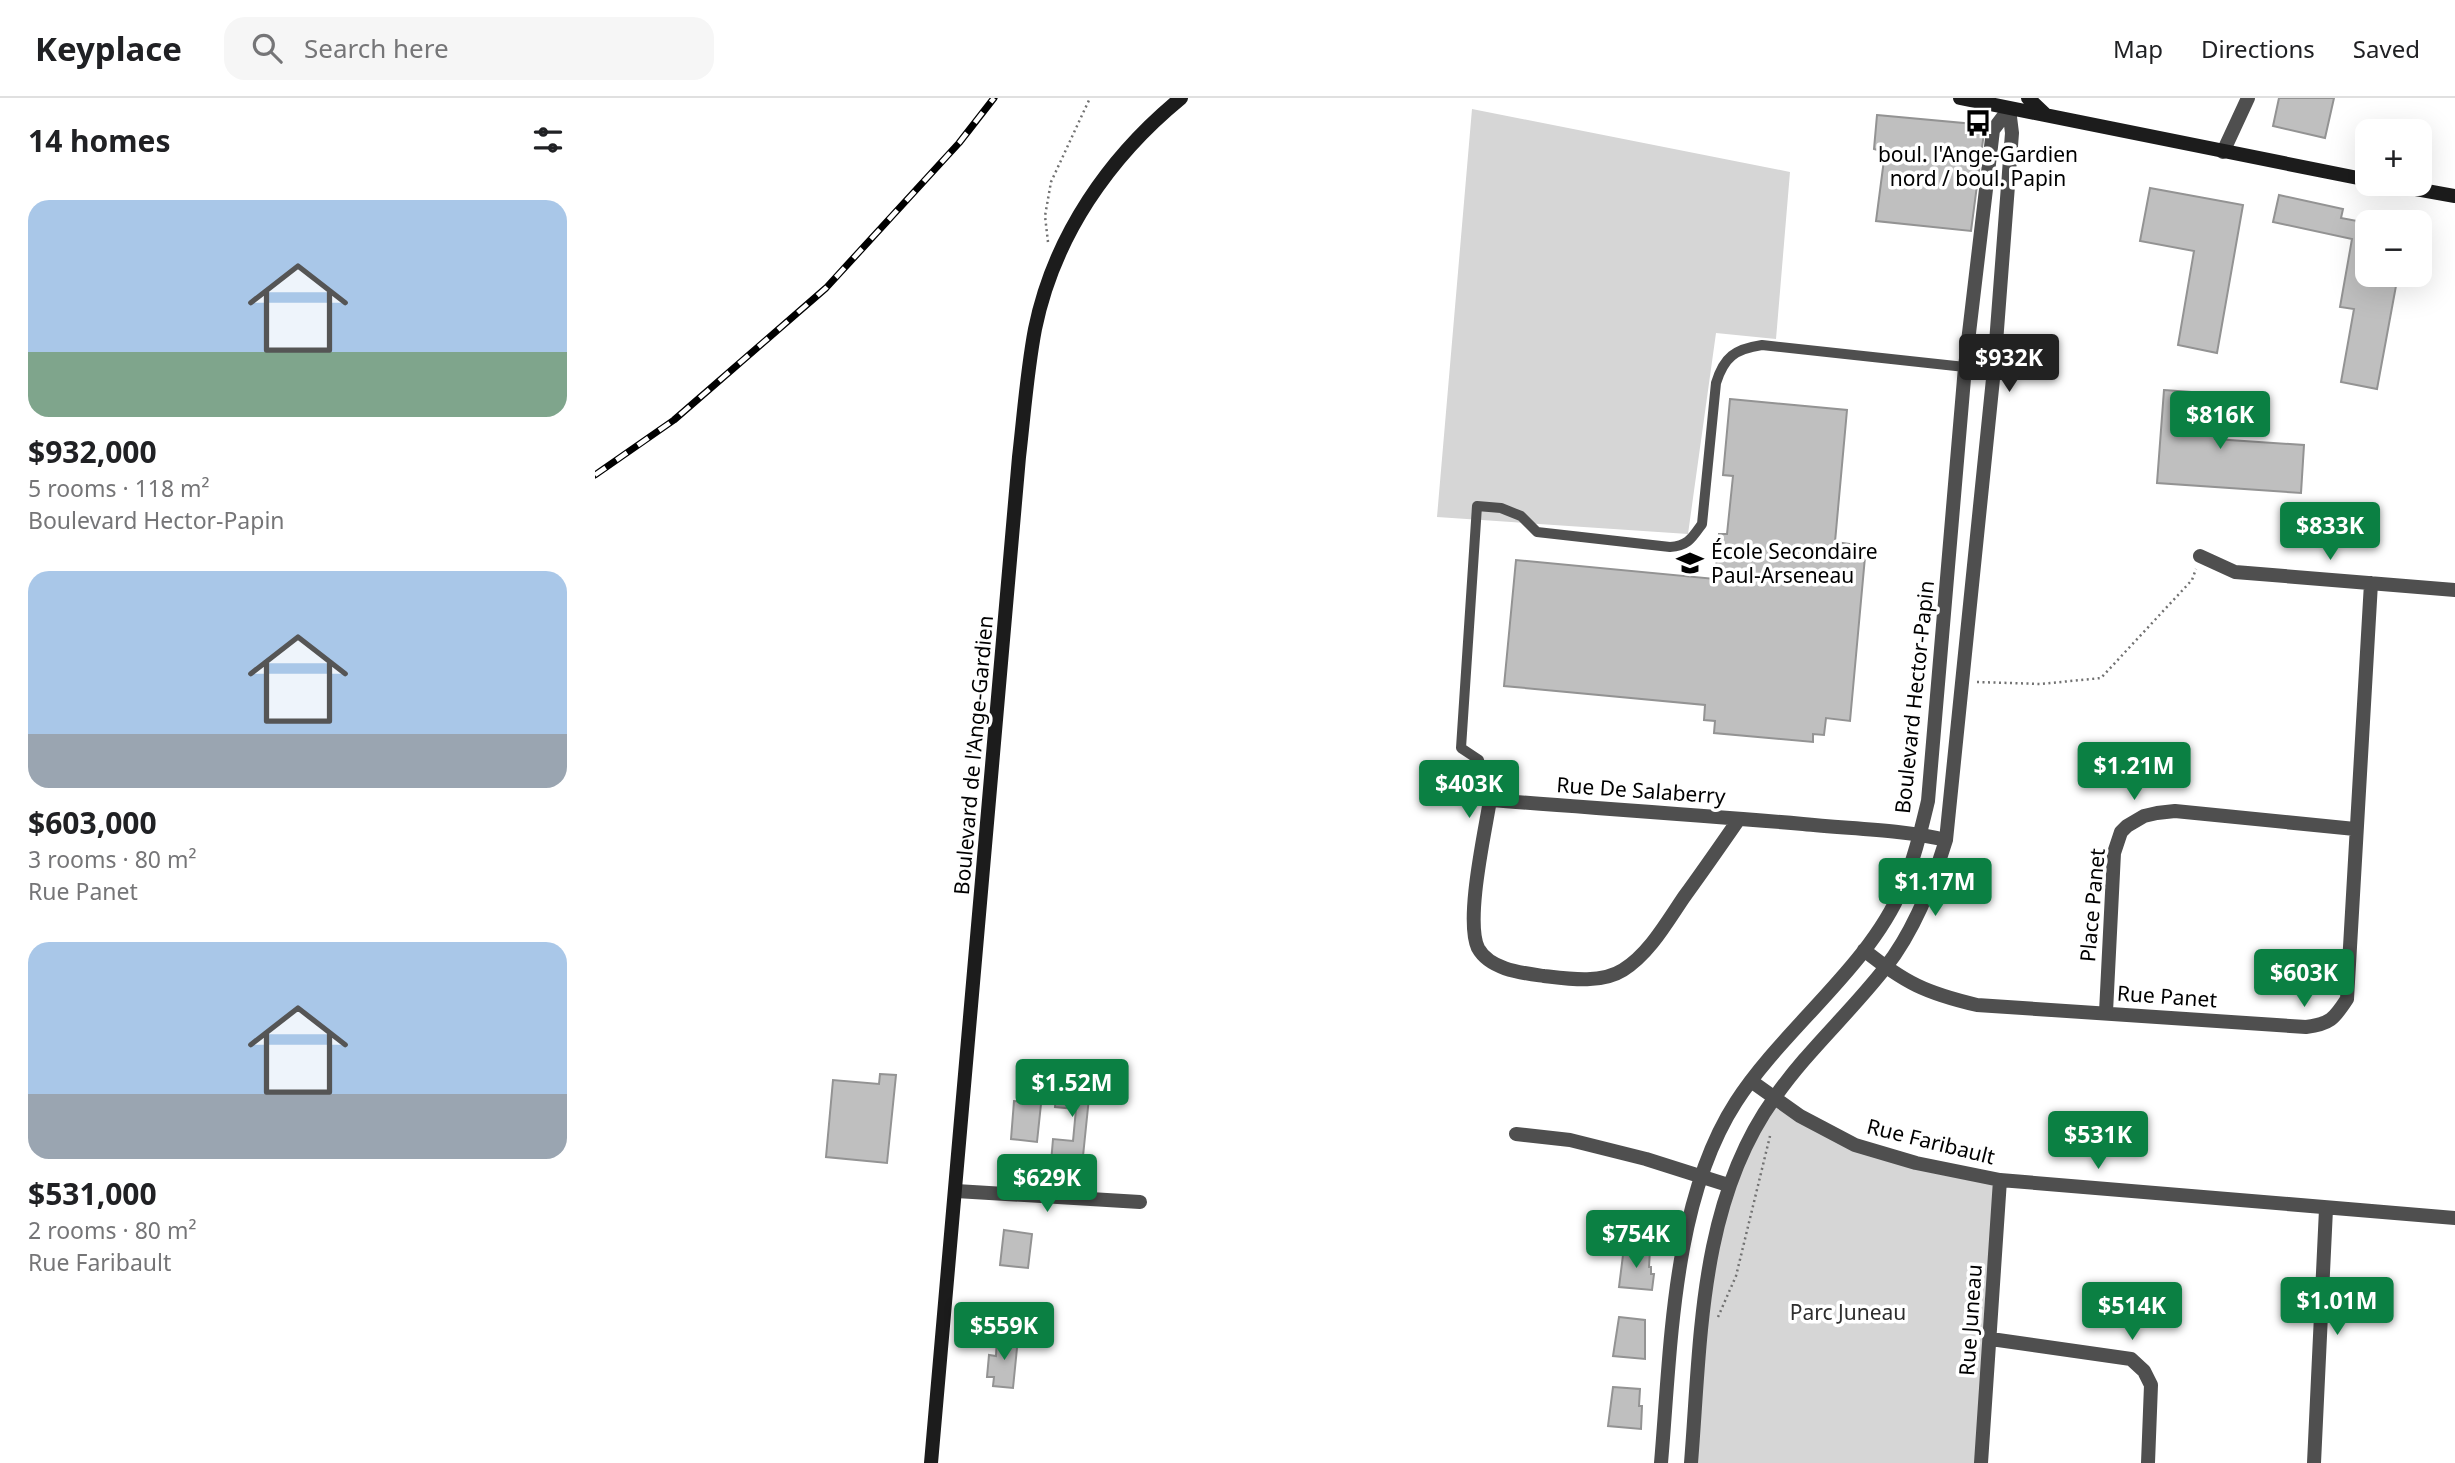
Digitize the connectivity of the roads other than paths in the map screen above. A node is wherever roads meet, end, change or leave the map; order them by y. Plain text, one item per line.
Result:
1 (1181, 98) edge
2 (1960, 98) edge
3 (2028, 98) edge
4 (2248, 98) edge
5 (2010, 103) edge
6 (2050, 117) junction
7 (2224, 152) junction
8 (2355, 177) edge
9 (2432, 192) edge
10 (2455, 196) edge
11 (1965, 367) junction
12 (1994, 369) junction
13 (2200, 556) road end
14 (2371, 583) junction
15 (2455, 590) edge
16 (1490, 800) junction
17 (1739, 818) junction
18 (2355, 829) junction
19 (1920, 834) junction
20 (1946, 840) junction
21 (1864, 950) junction
22 (1886, 967) junction
23 (2106, 1012) junction
24 (1751, 1081) junction
25 (1774, 1098) junction
26 (1516, 1134) dead end
27 (1702, 1175) junction
28 (2000, 1180) junction
29 (1728, 1185) junction
30 (956, 1191) junction
31 (1140, 1202) dead end
32 (2326, 1209) junction
33 (2455, 1218) edge
34 (1991, 1339) junction
35 (931, 1463) edge
36 (1661, 1463) edge
37 (1691, 1463) edge
38 (1981, 1463) edge
39 (2148, 1463) edge
40 (2314, 1463) edge

1 - 30 main road, Boulevard de l'Ange-Gardien
2 - 5 main road
3 - 6 main road
4 - 7 street
5 - 6 main road
5 - 11 street, Boulevard Hector-Papin
5 - 12 street
6 - 7 main road
7 - 8 main road
9 - 10 main road
11 - 12 street
11 - 16 lane
11 - 19 street, Boulevard Hector-Papin
12 - 20 street
13 - 14 street
14 - 15 street
14 - 18 street, Rue Panet
16 - 17 street, Rue De Salaberry
16 - 17 street, Rue De Salaberry
17 - 19 street, Rue De Salaberry
18 - 23 street, Place Panet
18 - 23 street, Rue Panet
19 - 20 street, Rue De Salaberry
19 - 21 street, Boulevard Hector-Papin
20 - 22 street
21 - 22 street, Rue Panet
21 - 24 street, Boulevard Hector-Papin
22 - 23 street, Rue Panet
22 - 25 street
24 - 25 street, Rue Faribault
24 - 27 street, Boulevard Hector-Papin
25 - 28 street, Rue Faribault
25 - 29 street
26 - 27 street
27 - 29 street
27 - 36 street, Boulevard Hector-Papin
28 - 32 street, Rue Faribault
28 - 34 street, Rue Juneau
29 - 37 street
30 - 31 street
30 - 35 main road, Boulevard de l'Ange-Gardien
32 - 33 street, Rue Faribault
32 - 40 street
34 - 38 street, Rue Juneau
34 - 39 street

